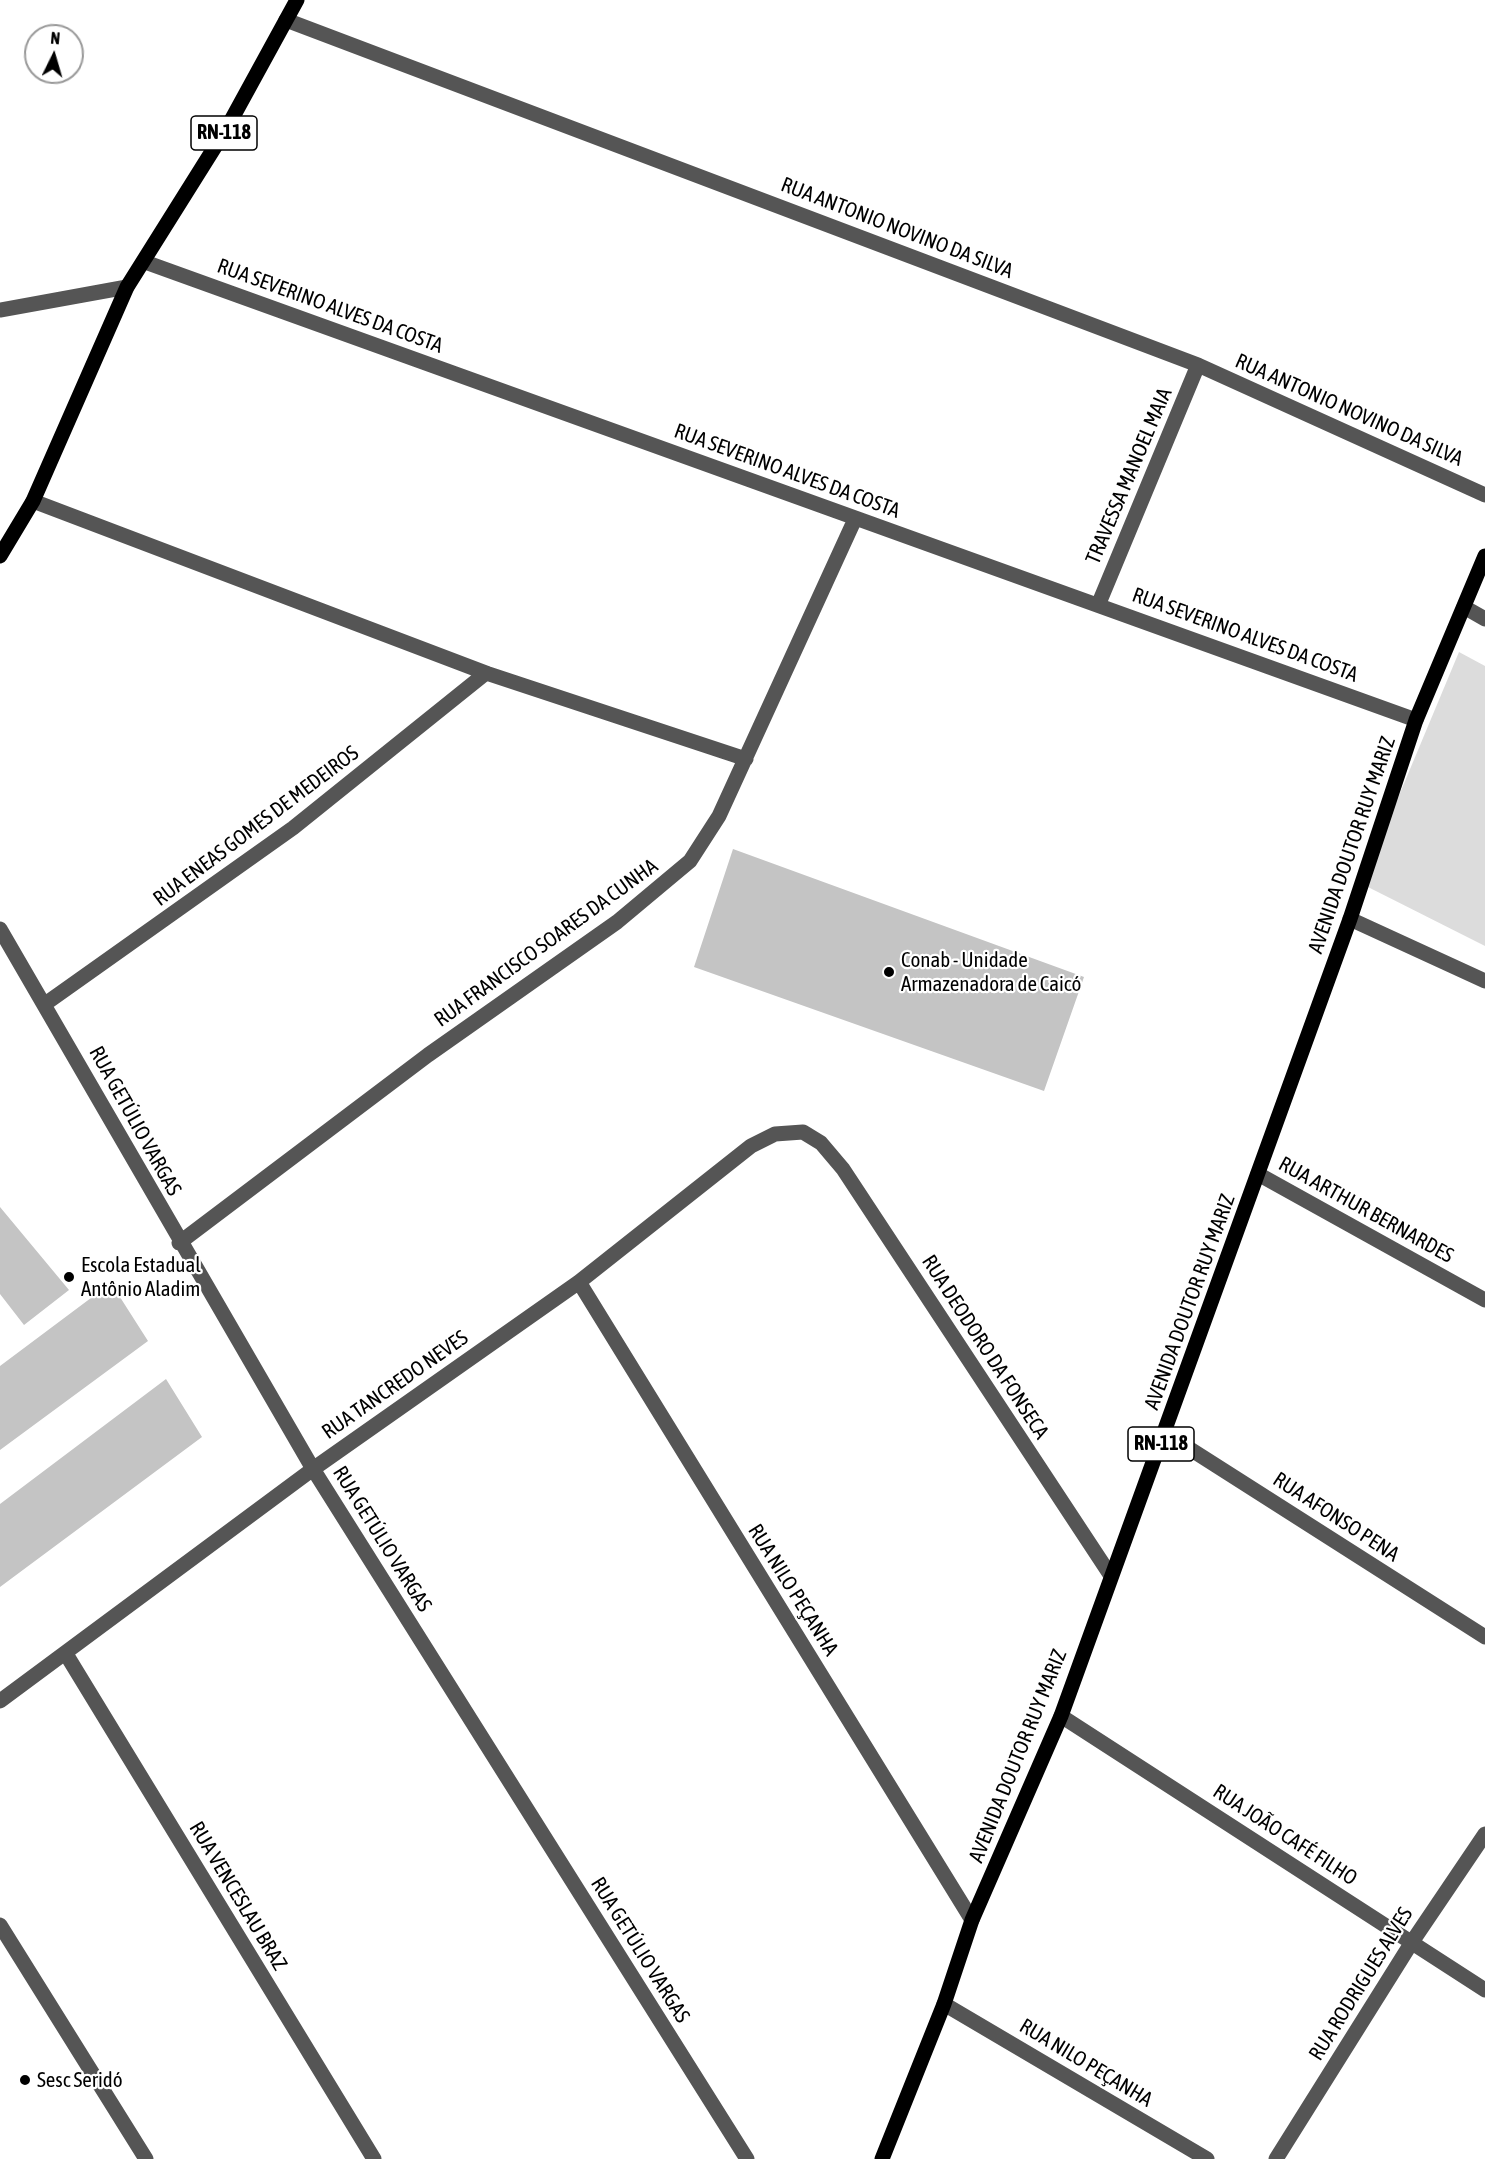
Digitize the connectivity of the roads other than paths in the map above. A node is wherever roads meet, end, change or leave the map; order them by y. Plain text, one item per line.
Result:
1 (297, 0) edge
2 (286, 20) junction
3 (145, 262) junction
4 (127, 287) junction
5 (0, 310) edge
6 (1198, 364) junction
7 (1485, 495) edge
8 (33, 501) junction
9 (855, 519) junction
10 (0, 556) edge
11 (1485, 556) edge
12 (1099, 603) junction
13 (1464, 607) junction
14 (1485, 620) edge
15 (486, 673) junction
16 (1416, 720) junction
17 (746, 759) junction
18 (1350, 919) junction
19 (0, 929) edge
20 (1485, 981) edge
21 (45, 1004) junction
22 (821, 1143) joint
23 (1258, 1174) junction
24 (180, 1242) junction
25 (579, 1282) junction
26 (1485, 1300) edge
27 (1165, 1433) junction
28 (313, 1469) junction
29 (1111, 1576) junction
30 (1485, 1637) edge
31 (66, 1654) junction
32 (0, 1701) edge
33 (1061, 1716) junction
34 (1485, 1834) edge
35 (972, 1920) junction
36 (0, 1925) edge
37 (1412, 1942) junction
38 (1485, 1990) edge
39 (944, 2004) junction
40 (146, 2159) edge
41 (374, 2159) edge
42 (747, 2159) edge
43 (882, 2159) edge
44 (1207, 2159) edge
45 (1276, 2159) edge

1 - 2 main road, RN-118
2 - 3 main road, RN-118
2 - 6 street, RUA ANTONIO NOVINO DA SILVA
3 - 4 main road
3 - 9 street, RUA SEVERINO ALVES DA COSTA
4 - 5 street
4 - 8 main road
6 - 7 street, RUA ANTONIO NOVINO DA SILVA
6 - 12 street, TRAVESSA MANOEL MAIA
8 - 10 main road
8 - 15 street
9 - 12 street, RUA SEVERINO ALVES DA COSTA
9 - 17 street, RUA FRANCISCO SOARES DA CUNHA
11 - 13 main road, AVENIDA DOUTOR RUY MARIZ / RN-118
12 - 16 street, RUA SEVERINO ALVES DA COSTA
13 - 14 street
13 - 16 main road, AVENIDA DOUTOR RUY MARIZ / RN-118
15 - 17 street
15 - 21 street, RUA ENEAS GOMES DE MEDEIROS
16 - 18 main road, AVENIDA DOUTOR RUY MARIZ / RN-118
17 - 24 street, RUA FRANCISCO SOARES DA CUNHA
18 - 20 street
18 - 23 main road, AVENIDA DOUTOR RUY MARIZ / RN-118
19 - 21 street, RUA GETÚLIO VARGAS
21 - 24 street, RUA GETÚLIO VARGAS
22 - 25 street, RUA TANCREDO NEVES
22 - 29 street, RUA DEODORO DA FONSECA
23 - 26 street, RUA ARTHUR BERNARDES
23 - 27 main road, AVENIDA DOUTOR RUY MARIZ / RN-118
24 - 28 street, RUA GETÚLIO VARGAS
25 - 28 street, RUA TANCREDO NEVES
25 - 35 street, RUA NILO PEÇANHA
27 - 29 main road, AVENIDA DOUTOR RUY MARIZ / RN-118
27 - 30 street, RUA AFONSO PENA
28 - 31 street, RUA TANCREDO NEVES
28 - 42 street, RUA GETÚLIO VARGAS
29 - 33 main road, AVENIDA DOUTOR RUY MARIZ / RN-118
31 - 32 street, RUA TANCREDO NEVES
31 - 41 street, RUA VENCESLAU BRAZ
33 - 35 main road, AVENIDA DOUTOR RUY MARIZ / RN-118
33 - 37 street, RUA JOÃO CAFÉ FILHO
34 - 37 street, RUA RODRIGUES ALVES
35 - 39 main road, AVENIDA DOUTOR RUY MARIZ / RN-118
36 - 40 street
37 - 38 street, RUA JOÃO CAFÉ FILHO
37 - 45 street, RUA RODRIGUES ALVES
39 - 43 main road, AVENIDA DOUTOR RUY MARIZ / RN-118
39 - 44 street, RUA NILO PEÇANHA

